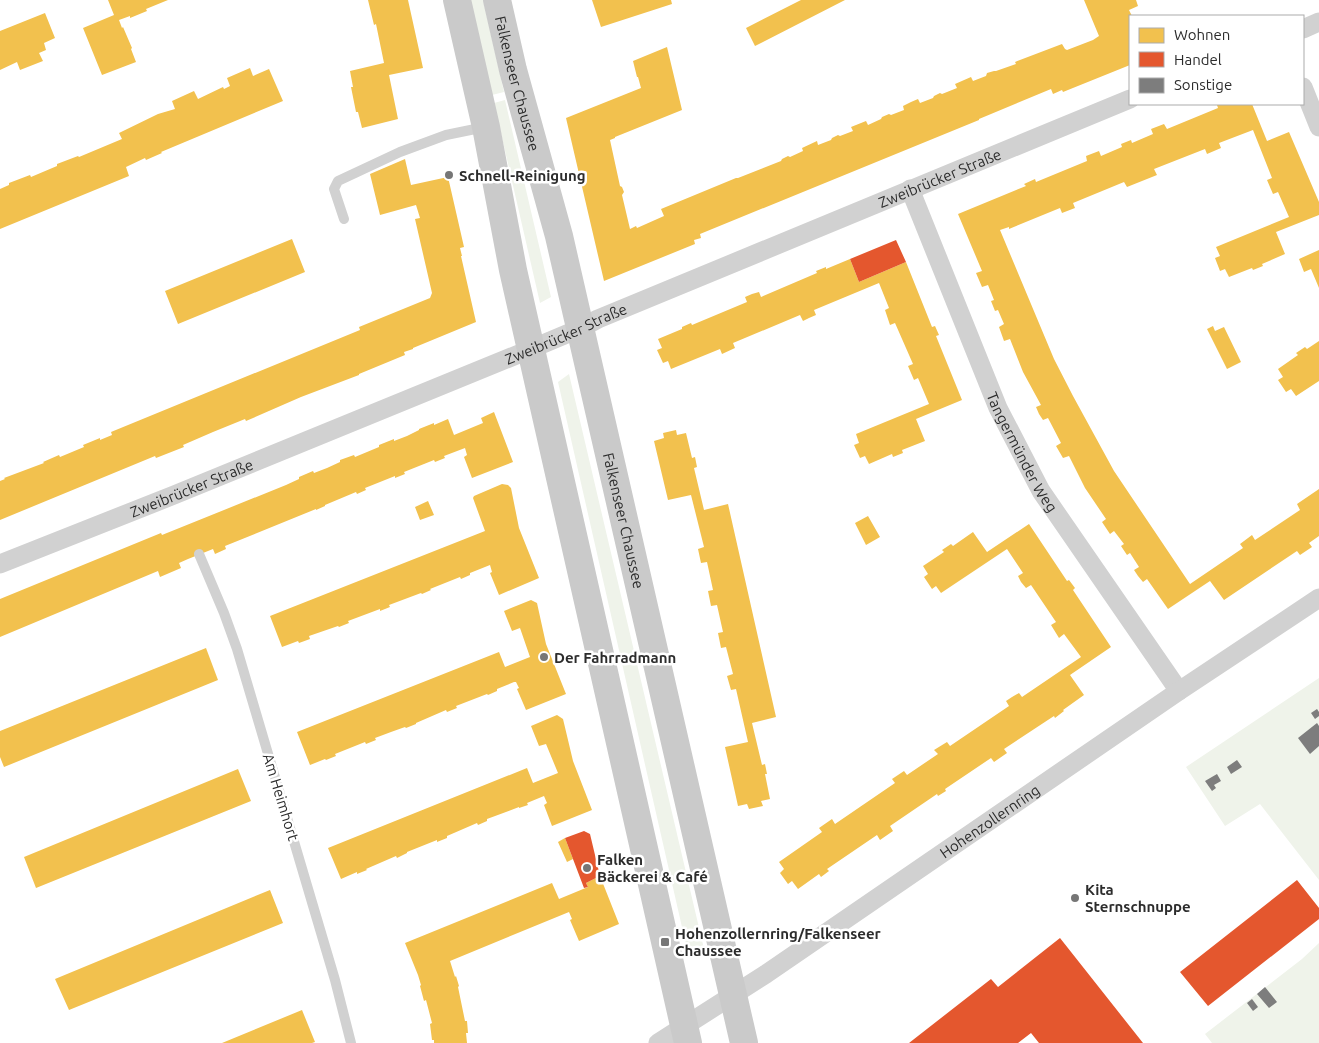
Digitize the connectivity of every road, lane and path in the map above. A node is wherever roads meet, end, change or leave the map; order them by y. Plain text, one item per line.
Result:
1 (458, 0) edge
2 (497, 0) edge
3 (1319, 22) edge
4 (1304, 29) edge
5 (1304, 90) edge
6 (1129, 99) edge
7 (486, 127) junction
8 (1319, 127) edge
9 (910, 189) junction
10 (344, 219) dead end
11 (581, 328) junction
12 (531, 350) junction
13 (199, 554) dead end
14 (0, 564) edge
15 (1319, 598) edge
16 (1180, 691) junction
17 (733, 995) junction
18 (686, 1035) edge
19 (351, 1043) edge
20 (658, 1043) edge
21 (744, 1043) edge

1 - 7 main road
2 - 11 main road, Falkenseer Chaussee
3 - 4 street
5 - 8 street
6 - 9 street, Zweibrücker Straße
7 - 10 lane
7 - 12 main road
9 - 11 street, Zweibrücker Straße
9 - 16 street, Tangermünder Weg
11 - 12 street, Zweibrücker Straße
11 - 17 main road, Falkenseer Chaussee
12 - 14 street, Zweibrücker Straße
12 - 18 main road
13 - 19 lane, Am Heimhort
15 - 16 street, Hohenzollernring
16 - 17 street, Hohenzollernring
17 - 18 street, Hohenzollernring
17 - 21 main road, Falkenseer Chaussee
18 - 20 street, Hohenzollernring

